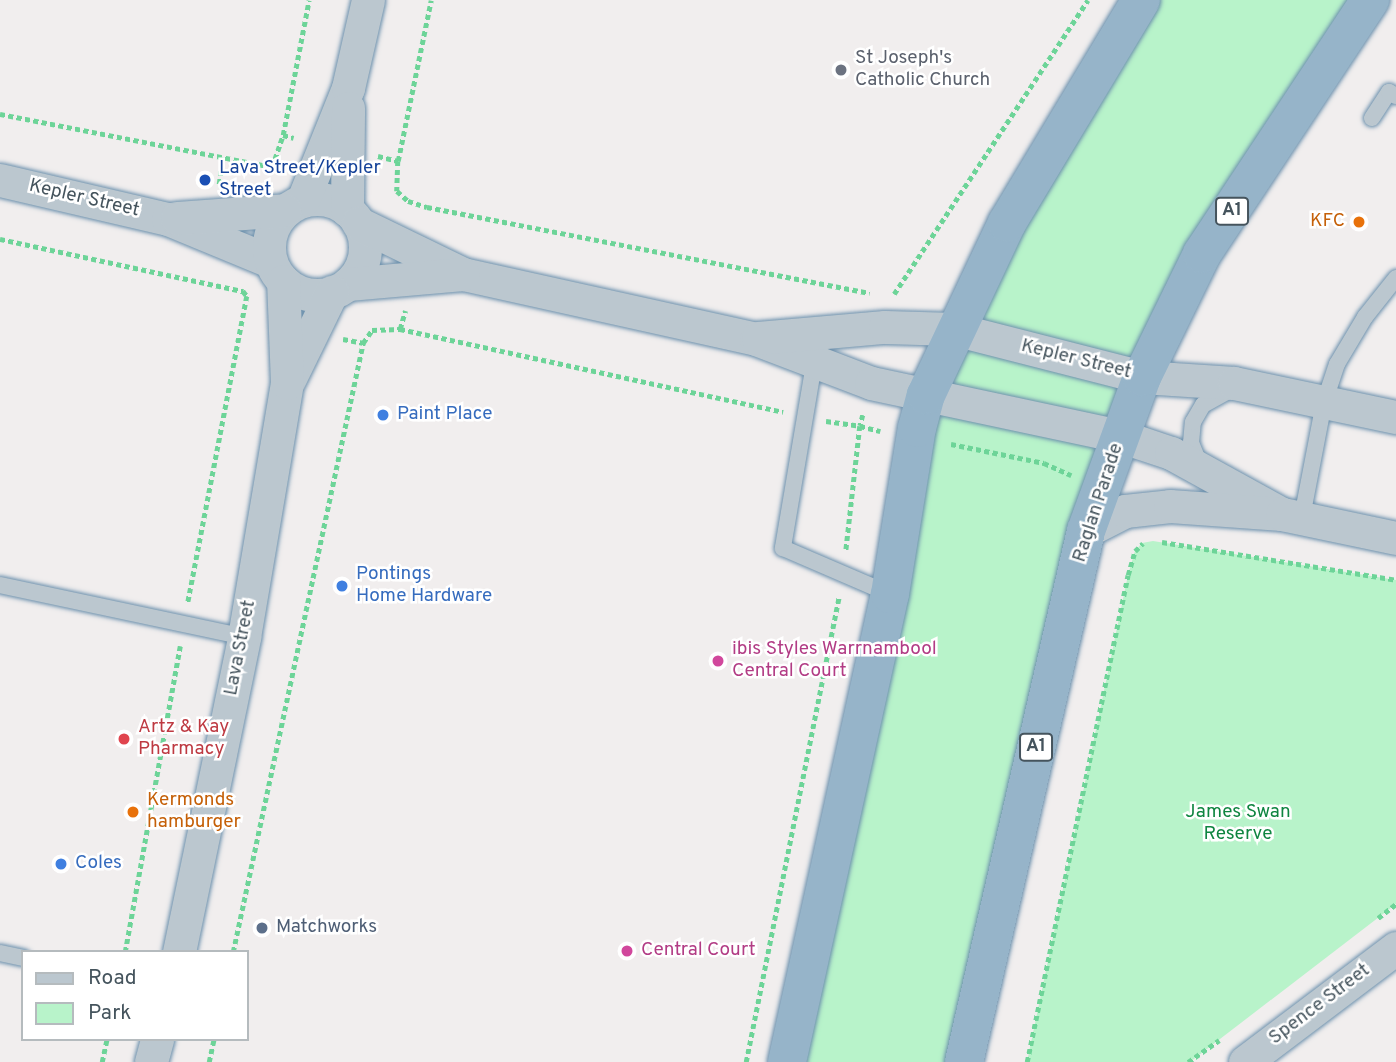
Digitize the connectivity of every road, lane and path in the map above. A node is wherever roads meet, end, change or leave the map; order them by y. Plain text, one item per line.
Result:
1 (309, 0) edge
2 (368, 0) edge
3 (431, 0) edge
4 (1088, 0) edge
5 (1141, 0) edge
6 (1370, 0) edge
7 (1396, 96) edge
8 (0, 114) edge
9 (1372, 118) dead end
10 (283, 135) junction
11 (336, 147) junction
12 (398, 161) junction
13 (0, 180) edge
14 (294, 205) junction
15 (352, 216) junction
16 (167, 219) junction
17 (0, 239) edge
18 (276, 271) junction
19 (463, 274) junction
20 (1396, 278) edge
21 (340, 288) junction
22 (878, 295) dead end
23 (904, 300) dead end
24 (954, 328) junction
25 (756, 339) junction
26 (814, 364) junction
27 (1142, 376) junction
28 (287, 383) junction
29 (1244, 386) junction
30 (926, 395) junction
31 (1324, 403) junction
32 (806, 417) junction
33 (1394, 419) edge
34 (1121, 436) junction
35 (916, 440) junction
36 (1206, 472) junction
37 (1100, 488) junction
38 (1292, 515) junction
39 (1086, 531) junction
40 (1385, 531) edge
41 (843, 574) junction
42 (1396, 580) edge
43 (0, 585) edge
44 (890, 594) junction
45 (184, 624) junction
46 (244, 637) junction
47 (1396, 948) edge
48 (125, 950) edge
49 (179, 950) edge
50 (233, 950) edge
51 (0, 953) edge
52 (21, 958) edge
53 (107, 1041) edge
54 (157, 1041) edge
55 (214, 1041) edge
56 (102, 1062) edge
57 (151, 1062) edge
58 (209, 1062) edge
59 (746, 1062) edge
60 (787, 1062) edge
61 (964, 1062) edge
62 (1027, 1062) edge
63 (1245, 1062) edge

1 - 10 path
2 - 11 street
3 - 12 path
4 - 23 path
5 - 24 highway
6 - 27 highway, Raglan Parade / A1
7 - 9 lane
8 - 10 path
10 - 11 path
11 - 12 path
11 - 14 street
11 - 15 street
12 - 22 path
13 - 16 street, Kepler Street
14 - 15 street
14 - 16 street, Kepler Street
14 - 18 street
15 - 19 street, Kepler Street
15 - 21 street
16 - 18 street, Kepler Street
17 - 45 path
18 - 21 street
18 - 28 street, Lava Street
19 - 21 street, Kepler Street
19 - 25 street, Kepler Street
20 - 31 lane
21 - 28 street, Lava Street
24 - 25 street, Kepler Street
24 - 27 street, Kepler Street
24 - 30 highway
25 - 26 street, Kepler Street
26 - 30 street, Kepler Street
26 - 32 lane
27 - 29 street, Kepler Street
27 - 34 highway, Raglan Parade / A1
28 - 46 street, Lava Street
29 - 31 street, Kepler Street
29 - 36 lane
30 - 34 street, Kepler Street
30 - 35 highway
31 - 33 street, Kepler Street
31 - 38 lane
32 - 41 lane
32 - 41 path
32 - 50 path
34 - 36 street, Kepler Street
34 - 37 highway, Raglan Parade / A1
35 - 37 path
35 - 44 highway
36 - 38 street, Kepler Street
37 - 39 highway, Raglan Parade / A1
38 - 39 street, Kepler Street
38 - 40 street, Kepler Street
39 - 61 highway, Raglan Parade / A1
41 - 44 lane
41 - 59 path
42 - 62 path
43 - 45 lane
44 - 60 highway
45 - 46 lane
45 - 48 path
46 - 49 street, Lava Street
47 - 63 street, Spence Street
51 - 52 lane
53 - 56 path
54 - 57 street
55 - 58 path

